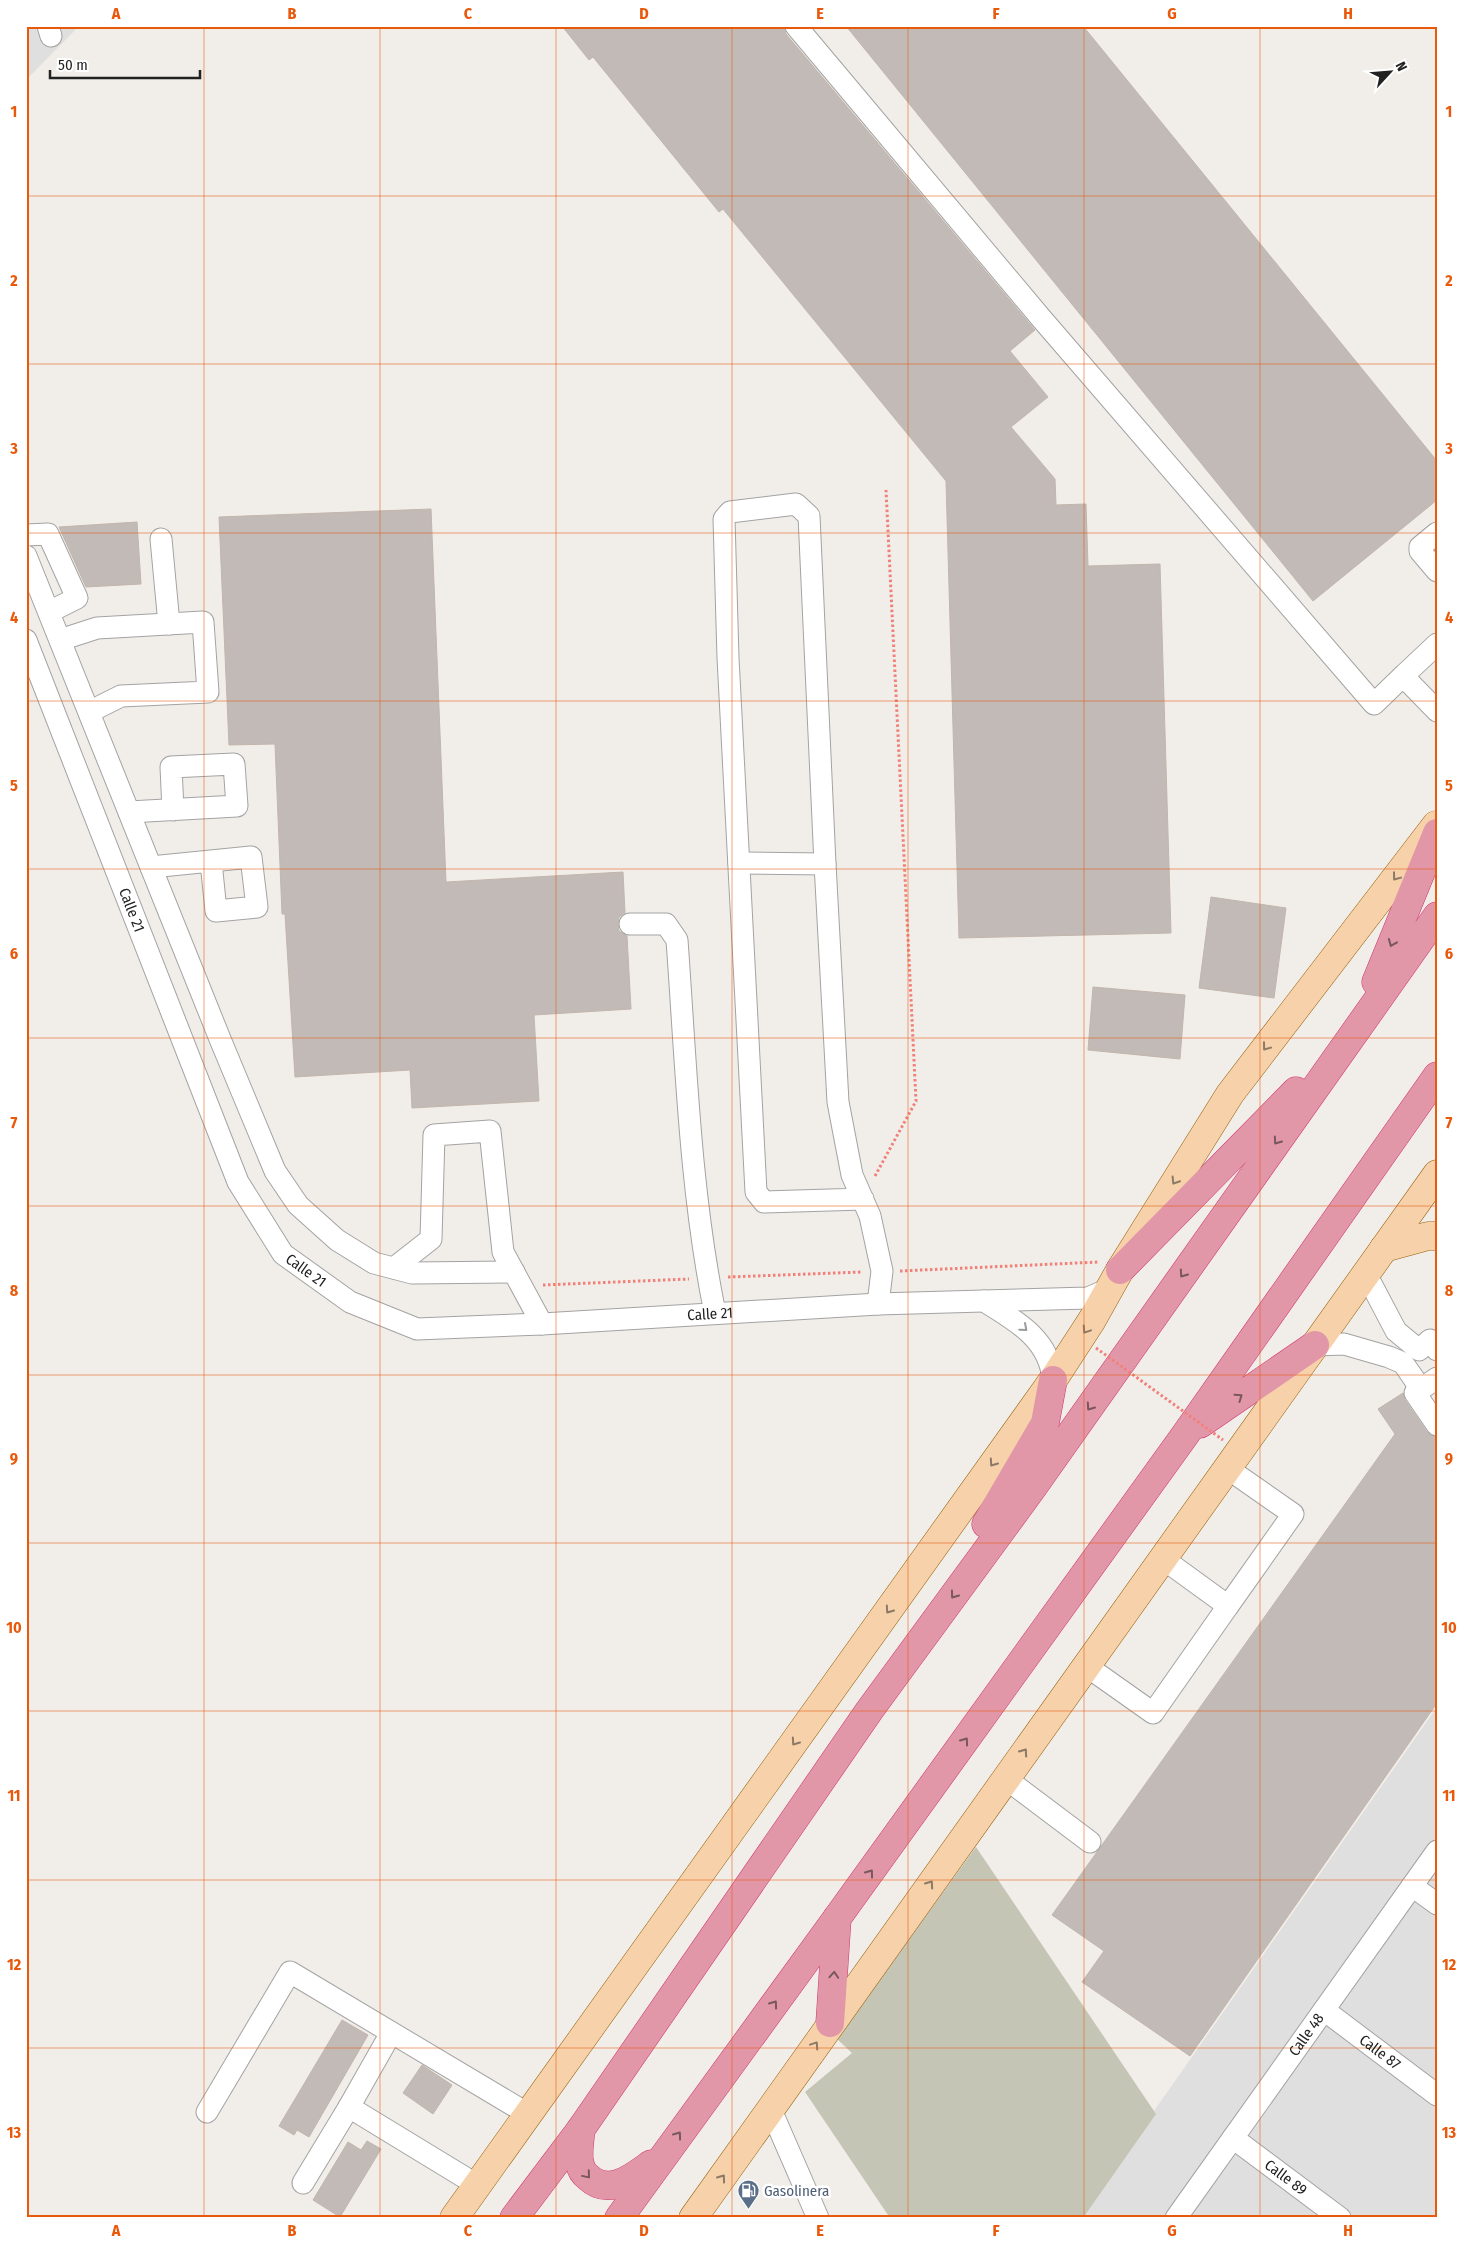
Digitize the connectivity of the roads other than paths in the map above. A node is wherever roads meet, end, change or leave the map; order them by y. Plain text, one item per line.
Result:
1 (796, 26) edge
2 (1437, 533) edge
3 (26, 535) edge
4 (161, 539) dead end
5 (26, 556) edge
6 (1437, 571) edge
7 (48, 612) junction
8 (169, 624) junction
9 (26, 630) edge
10 (26, 640) edge
11 (1437, 644) edge
12 (64, 650) junction
13 (1403, 676) junction
14 (1437, 711) edge
15 (89, 712) junction
16 (173, 810) dead end
17 (129, 812) junction
18 (1437, 824) edge
19 (1437, 833) edge
20 (211, 862) dead end
21 (739, 863) junction
22 (825, 864) junction
23 (151, 867) junction
24 (1437, 916) edge
25 (630, 924) dead end
26 (1356, 1029) junction
27 (1437, 1076) edge
28 (1437, 1174) edge
29 (863, 1199) junction
30 (1437, 1236) edge
31 (1384, 1248) junction
32 (394, 1268) junction
33 (514, 1272) junction
34 (1366, 1274) junction
35 (1115, 1279) junction
36 (984, 1301) junction
37 (878, 1304) junction
38 (715, 1313) junction
39 (542, 1324) junction
40 (1314, 1344) junction
41 (1437, 1350) edge
42 (1053, 1380) junction
43 (1429, 1383) edge
44 (1437, 1425) edge
45 (1185, 1435) junction
46 (1226, 1468) junction
47 (1162, 1558) junction
48 (976, 1565) junction
49 (1228, 1606) junction
50 (1085, 1665) junction
51 (1005, 1778) junction
52 (1090, 1842) dead end
53 (1437, 1851) edge
54 (1412, 1886) junction
55 (1437, 1904) edge
56 (837, 1918) junction
57 (1324, 2010) junction
58 (830, 2024) junction
59 (391, 2033) junction
60 (1437, 2095) edge
61 (349, 2107) junction
62 (771, 2110) junction
63 (207, 2112) dead end
64 (528, 2114) junction
65 (581, 2129) junction
66 (1233, 2138) junction
67 (661, 2158) junction
68 (303, 2183) dead end
69 (477, 2185) junction
70 (454, 2218) edge
71 (514, 2218) edge
72 (619, 2218) edge
73 (693, 2218) edge
74 (818, 2218) edge
75 (1176, 2218) edge
76 (1340, 2218) edge

1 - 13 street
2 - 6 street
3 - 7 street
4 - 8 street
5 - 7 street
7 - 12 street
8 - 12 street
8 - 15 street
9 - 12 street
10 - 39 street, Calle 21
11 - 13 street
12 - 15 street
13 - 14 street
15 - 17 street
16 - 17 street
17 - 23 street
18 -> 35 main road
19 -> 26 highway
20 - 23 street
21 - 22 street
21 - 22 street
21 - 29 street
22 - 29 street
23 - 32 street
24 - 26 highway
25 - 38 street
26 - 35 highway
26 -> 48 highway
27 - 45 highway
28 - 31 main road
29 - 37 street
30 - 31 main road
31 - 34 main road
32 - 33 street
32 - 33 street
33 - 39 street
34 - 40 main road
34 - 41 street
35 - 36 street, Calle 21
35 -> 42 main road
36 - 37 street, Calle 21
36 -> 42 street
37 - 38 street, Calle 21
38 - 39 street, Calle 21
40 - 43 street
45 -> 40 highway
40 - 46 main road
42 - 48 highway
42 -> 64 main road
43 - 44 street
56 -> 45 highway
46 - 47 main road
46 - 49 street
47 - 49 street
47 - 50 main road
48 -> 65 highway
49 - 50 street
51 -> 50 main road
51 - 52 street
58 -> 51 main road
53 - 54 street, Calle 48
54 - 55 street
54 - 57 street, Calle 48
58 -> 56 highway
67 -> 56 highway
57 - 60 street, Calle 87
57 - 66 street, Calle 48
62 -> 58 main road
59 - 61 street
59 - 63 street
59 - 64 street
61 - 68 street
61 - 69 street
73 -> 62 main road
62 - 74 street
64 - 69 main road
65 -> 67 highway
65 - 71 highway
66 - 75 street, Calle 48
66 - 76 street, Calle 89
67 - 72 highway
69 - 70 main road

